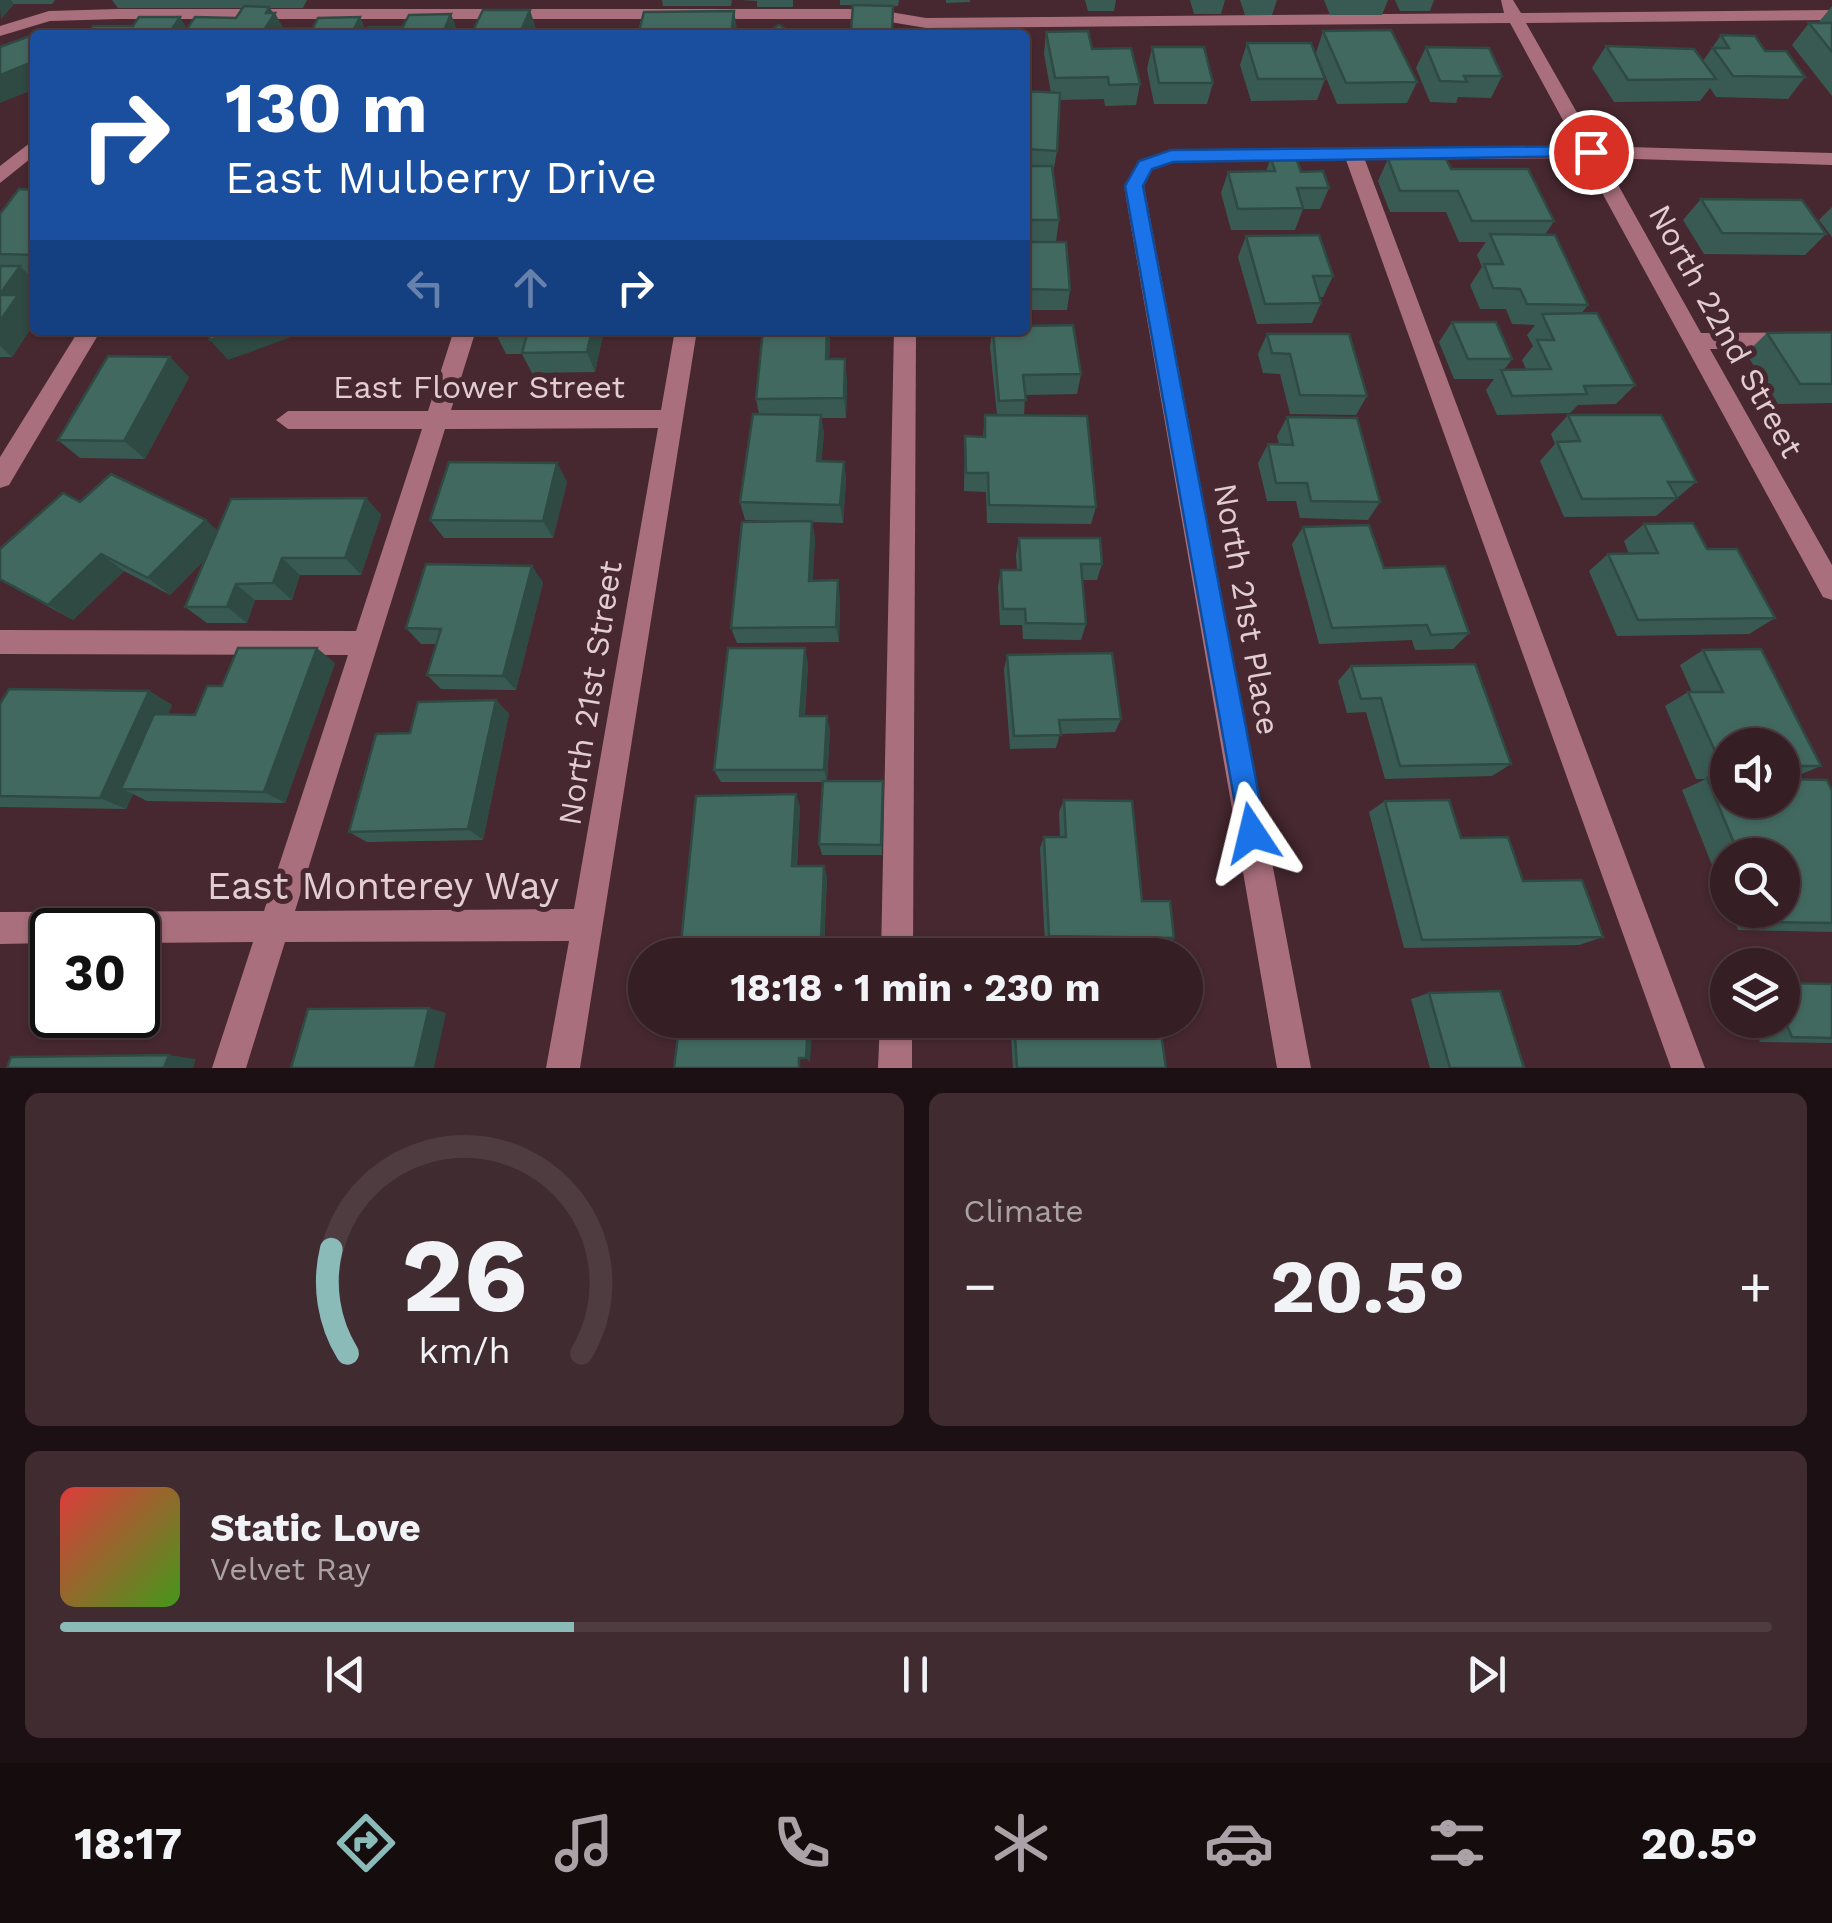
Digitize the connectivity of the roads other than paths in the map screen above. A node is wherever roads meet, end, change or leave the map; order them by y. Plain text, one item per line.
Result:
1 (70, 0) edge
2 (606, 6) edge
3 (1509, 8) edge
4 (1832, 15) edge
5 (59, 16) junction
6 (908, 28) edge
7 (0, 31) edge
8 (30, 150) edge
9 (1591, 152) junction
10 (1352, 154) junction
11 (1832, 158) edge
12 (0, 178) edge
13 (87, 335) edge
14 (462, 335) edge
15 (685, 335) edge
16 (905, 335) edge
17 (1692, 340) junction
18 (1832, 340) edge
19 (436, 419) junction
20 (670, 419) junction
21 (288, 420) dead end
22 (0, 478) edge
23 (1832, 589) edge
24 (0, 642) edge
25 (366, 643) junction
26 (587, 924) junction
27 (277, 926) junction
28 (0, 928) edge
29 (897, 938) edge
30 (896, 1038) edge
31 (229, 1068) edge
32 (563, 1068) edge
33 (895, 1068) edge
34 (1294, 1068) edge
35 (1688, 1068) edge

1 - 5 street
2 - 5 street
2 - 6 street
3 - 4 street
3 - 6 street
3 - 9 street, North 22nd Street
5 - 7 street
8 - 12 street
9 - 10 street
9 - 11 street
9 - 17 street, North 22nd Street
10 - 34 street, North 21st Place
10 - 35 street
13 - 22 street
14 - 19 street
15 - 20 street, North 21st Street
16 - 29 street
17 - 18 street
17 - 23 street, North 22nd Street
19 - 20 street, East Flower Street
19 - 21 street, East Flower Street
19 - 25 street
20 - 26 street, North 21st Street
24 - 25 street
25 - 27 street
26 - 27 street, East Monterey Way
26 - 32 street, North 21st Street
27 - 28 street, East Monterey Way
27 - 31 street
30 - 33 street

